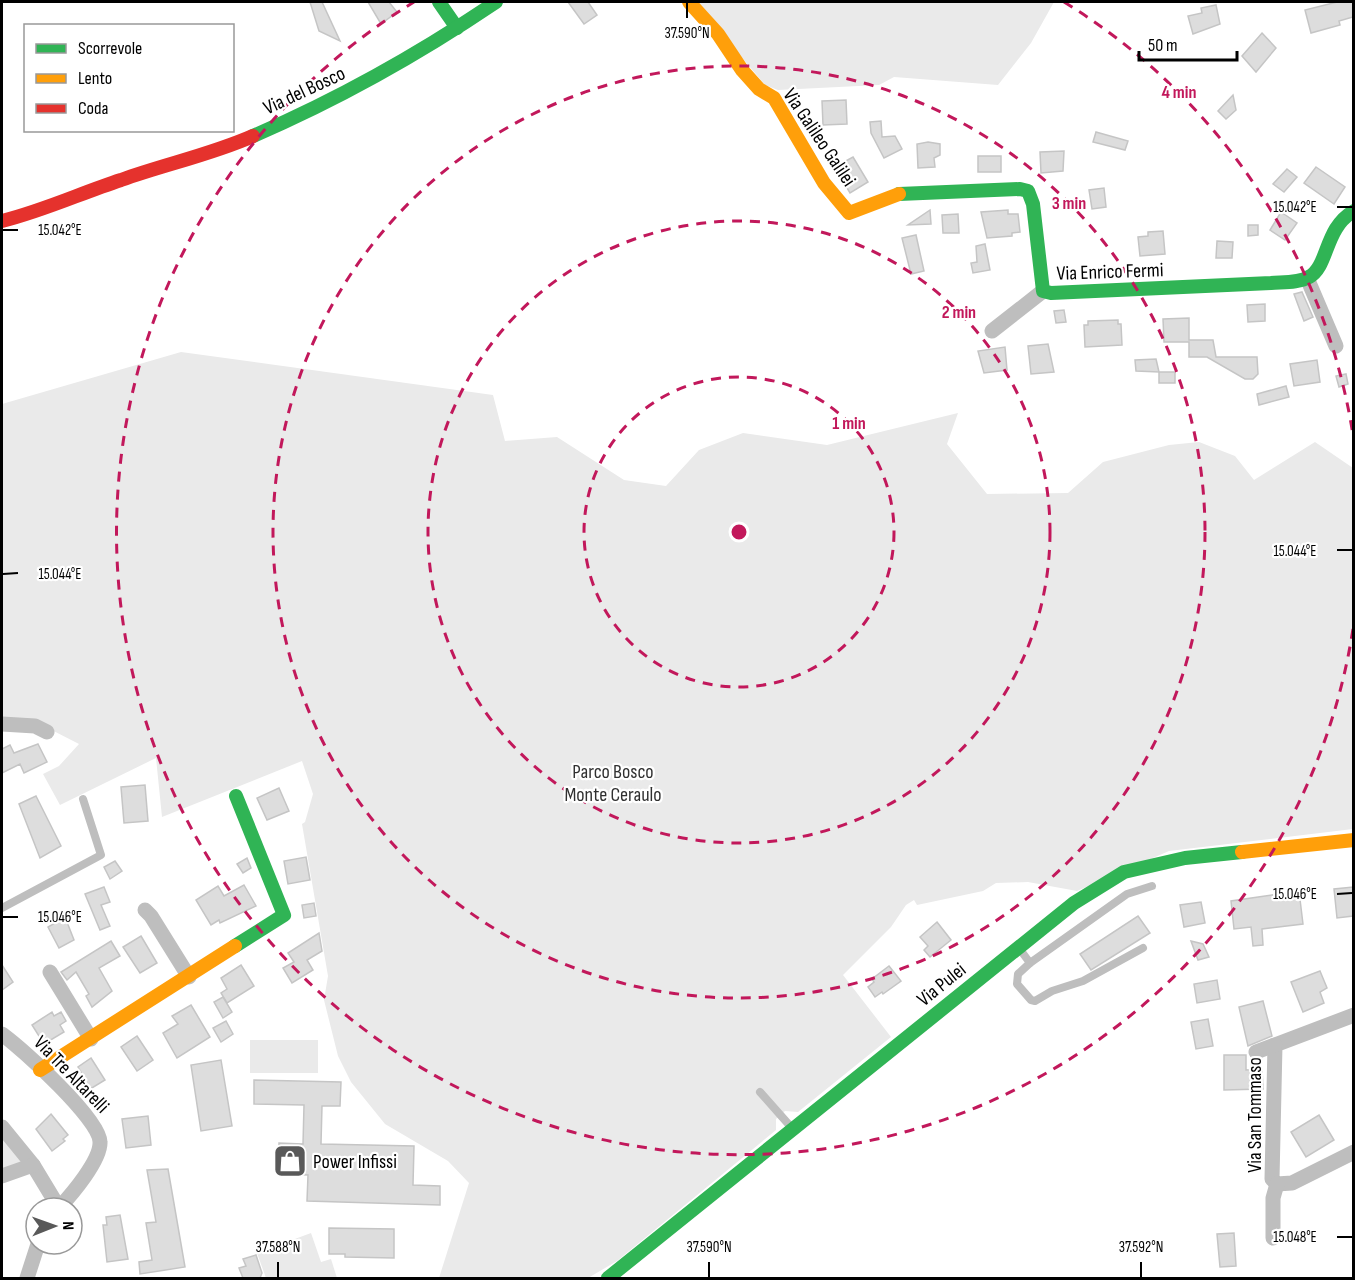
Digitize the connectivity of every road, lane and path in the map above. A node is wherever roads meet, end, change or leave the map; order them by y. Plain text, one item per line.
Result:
1 (439, 2) edge
2 (496, 2) edge
3 (688, 2) edge
4 (458, 28) junction
5 (1353, 211) edge
6 (849, 213) joint
7 (2, 221) edge
8 (1307, 278) junction
9 (1043, 291) junction
10 (992, 331) dead end
11 (1336, 346) dead end
12 (2, 724) edge
13 (47, 732) dead end
14 (236, 796) dead end
15 (83, 799) dead end
16 (1353, 840) edge
17 (1152, 886) dead end
18 (2, 908) edge
19 (145, 910) dead end
20 (1018, 947) junction
21 (1143, 948) dead end
22 (1030, 963) junction
23 (50, 972) dead end
24 (189, 977) junction
25 (1353, 1015) edge
26 (2, 1034) edge
27 (91, 1039) junction
28 (1275, 1046) junction
29 (1257, 1052) dead end
30 (40, 1070) junction
31 (760, 1092) dead end
32 (2, 1127) edge
33 (792, 1128) junction
34 (1353, 1152) edge
35 (33, 1165) junction
36 (2, 1176) edge
37 (1277, 1184) junction
38 (52, 1196) edge
39 (68, 1196) edge
40 (1273, 1239) dead end
41 (34, 1256) edge
42 (27, 1278) edge
43 (608, 1278) edge

1 - 4 street
2 - 4 street, Via del Bosco
3 - 6 street, Via Galileo Galilei
4 - 7 street, Via del Bosco
5 - 8 street
6 - 9 street, Via Enrico Fermi
8 - 9 street, Via Enrico Fermi
8 - 11 street
9 - 10 street
12 - 13 street
14 - 24 street
15 - 18 lane
16 - 20 street, Via Pulei
17 - 22 lane
19 - 24 street
20 - 22 lane
20 - 33 street, Via Pulei
21 - 22 lane
23 - 27 street
24 - 27 street
25 - 28 street, Via San Tommaso
26 - 30 street, Via Tre Altarelli
27 - 30 street
28 - 29 street
28 - 37 street, Via San Tommaso
30 - 39 street, Via Tre Altarelli
31 - 33 lane
32 - 35 street
33 - 43 street, Via Pulei
34 - 37 street, Via San Tommaso
35 - 36 street
35 - 38 street
37 - 40 street
41 - 42 street

